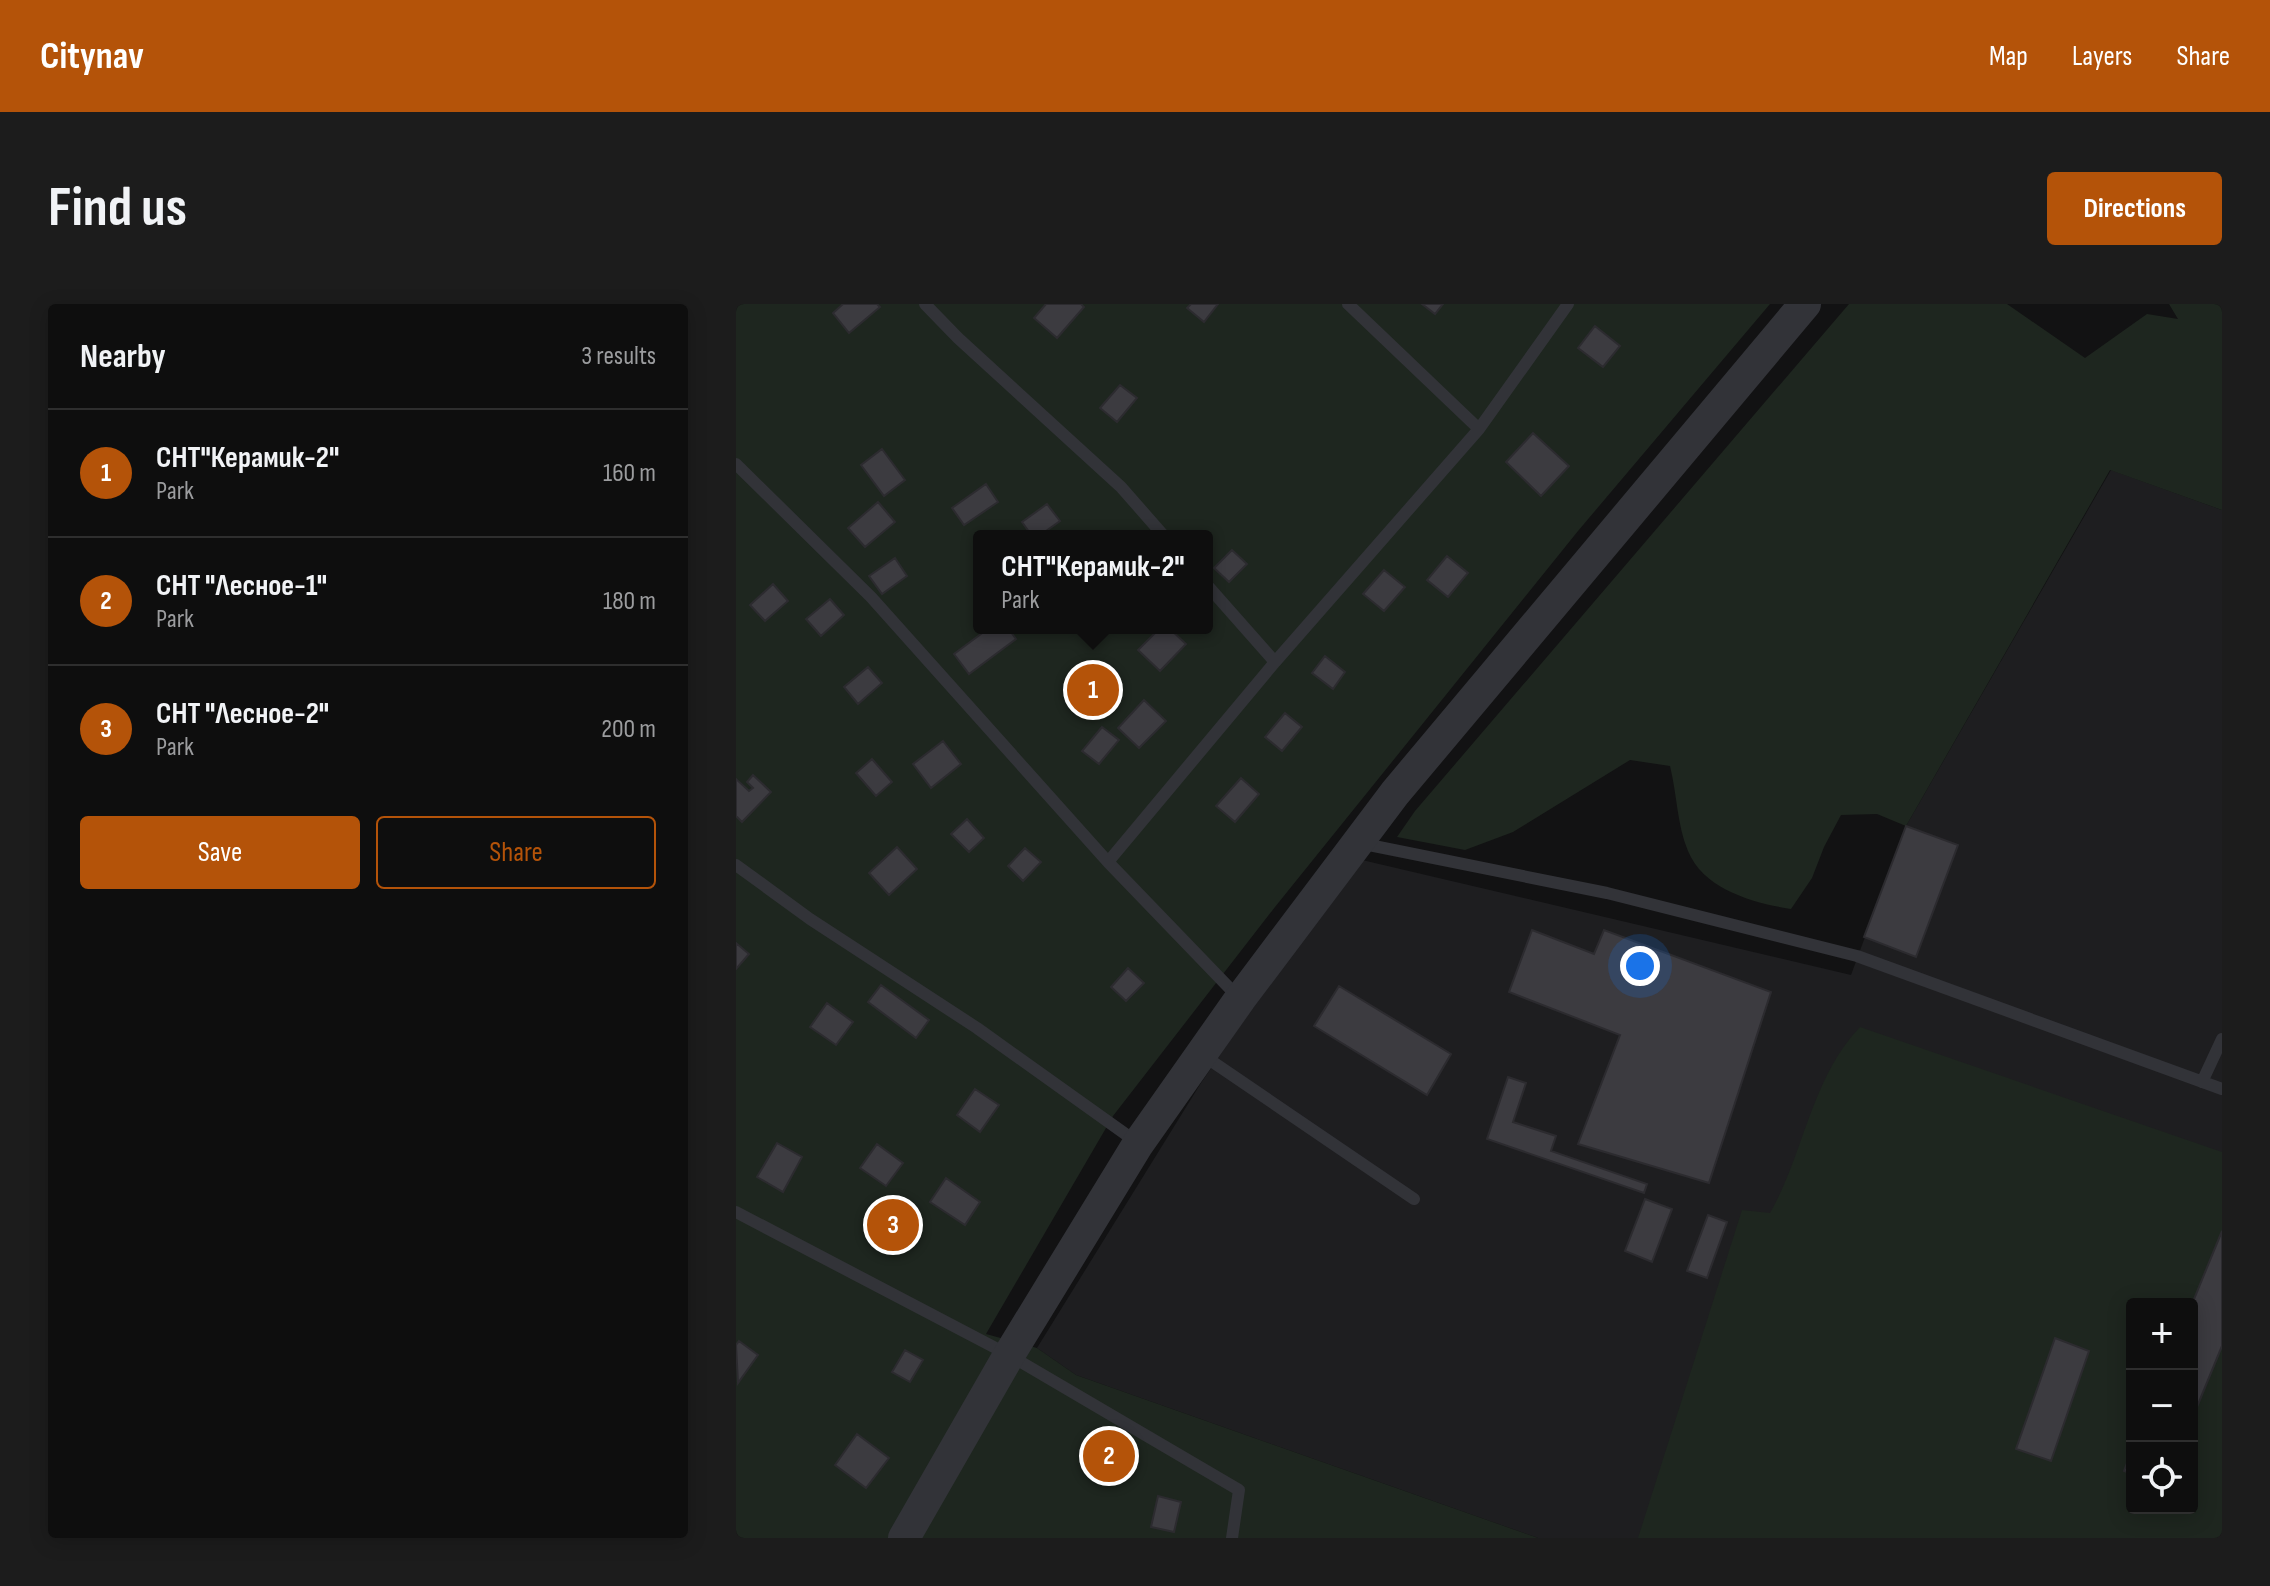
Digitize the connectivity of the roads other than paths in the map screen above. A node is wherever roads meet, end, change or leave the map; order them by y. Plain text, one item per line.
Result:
1 (925, 304) edge
2 (1348, 304) edge
3 (1568, 304) edge
4 (1805, 304) edge
5 (1479, 429) junction
6 (736, 464) edge
7 (1159, 530) edge
8 (1213, 592) edge
9 (1275, 662) junction
10 (1356, 842) junction
11 (1108, 862) junction
12 (736, 865) edge
13 (1240, 999) junction
14 (2222, 1039) edge
15 (1201, 1054) junction
16 (2202, 1082) junction
17 (2222, 1089) edge
18 (1138, 1144) junction
19 (1414, 1199) dead end
20 (736, 1212) edge
21 (1009, 1355) junction
22 (904, 1538) edge
23 (1232, 1538) edge

1 - 7 lane
2 - 5 lane
3 - 5 lane
4 - 10 street
5 - 9 lane
6 - 11 lane
8 - 9 lane
9 - 11 lane
10 - 13 street
10 - 16 lane
11 - 13 lane
12 - 18 lane
13 - 15 street
14 - 16 lane
15 - 18 street
15 - 19 lane
16 - 17 lane
18 - 21 street
20 - 21 lane
21 - 22 street
21 - 23 lane

